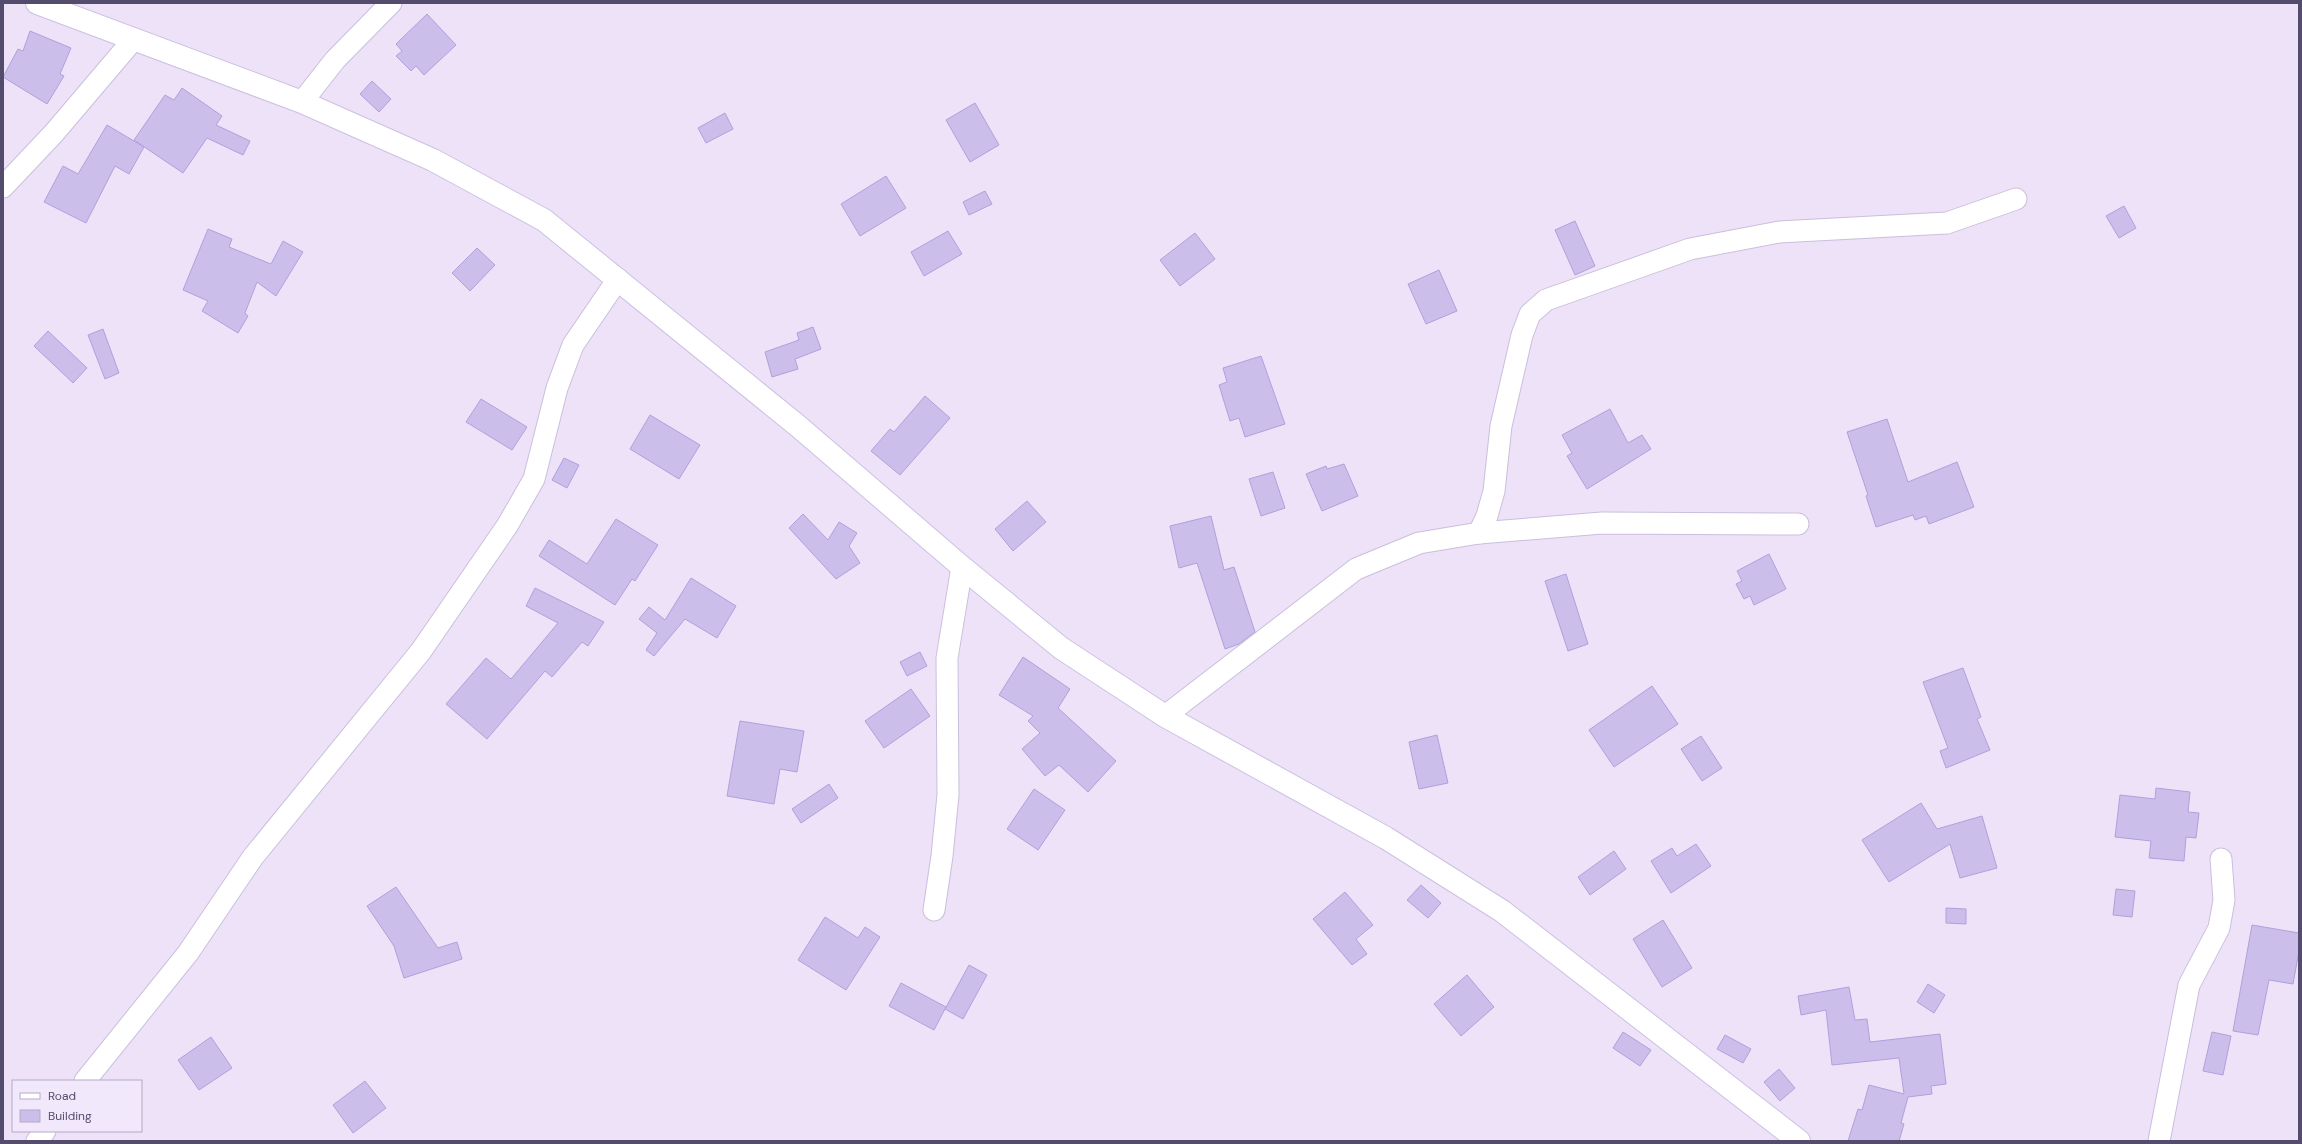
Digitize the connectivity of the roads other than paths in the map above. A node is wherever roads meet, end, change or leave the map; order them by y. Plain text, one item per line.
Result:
1 (37, 3) edge
2 (391, 3) edge
3 (133, 40) junction
4 (302, 102) junction
5 (3, 187) edge
6 (2016, 199) dead end
7 (618, 279) junction
8 (1798, 524) dead end
9 (1479, 533) junction
10 (962, 567) junction
11 (1165, 716) junction
12 (2221, 859) dead end
13 (934, 910) dead end
14 (86, 1080) edge
15 (44, 1132) edge
16 (37, 1141) edge
17 (1799, 1141) edge
18 (2159, 1141) edge

1 - 3 main road
2 - 4 street
3 - 4 main road
3 - 5 street
4 - 7 main road
6 - 9 street
7 - 10 main road
7 - 14 street
8 - 9 street
9 - 11 street
10 - 11 main road
10 - 13 street
11 - 17 main road
12 - 18 street
15 - 16 street

